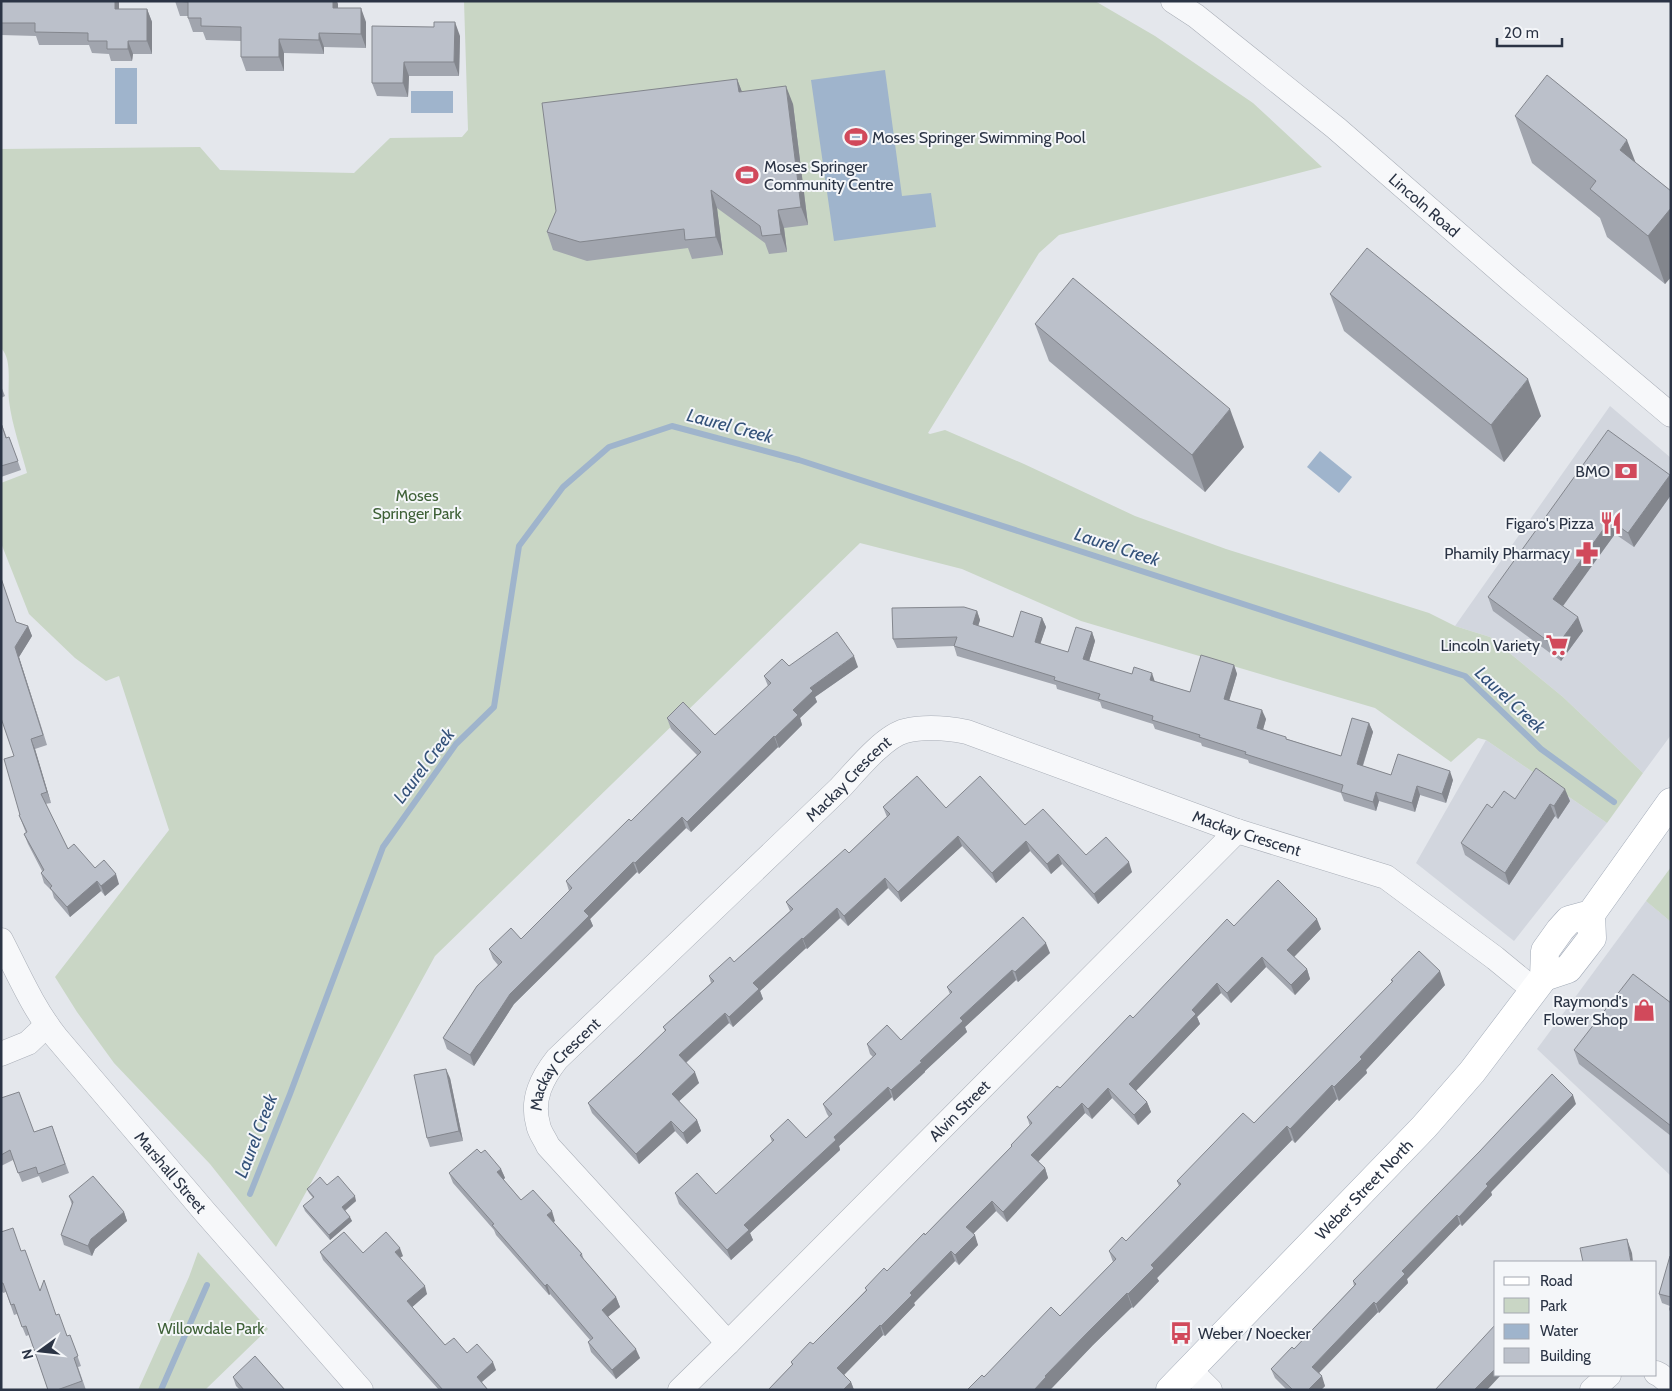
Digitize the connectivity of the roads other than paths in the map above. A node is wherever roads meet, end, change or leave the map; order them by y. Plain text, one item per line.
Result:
1 (1174, 1) edge
2 (1671, 416) edge
3 (1671, 802) edge
4 (1237, 831) junction
5 (1, 940) edge
6 (1539, 983) junction
7 (46, 1025) junction
8 (1, 1054) edge
9 (728, 1344) junction
10 (1190, 1370) junction
11 (1657, 1374) edge
12 (1608, 1376) edge
13 (1671, 1384) edge
14 (361, 1390) edge
15 (680, 1390) edge
16 (1170, 1390) edge
17 (1210, 1390) edge
18 (1592, 1390) edge

1 - 2 street, Lincoln Road
3 - 6 main road
4 - 6 street, Mackay Crescent
4 - 9 street, Alvin Street
4 - 9 street, Mackay Crescent
5 - 7 street, Marshall Street
6 - 10 main road, Weber Street North
7 - 8 street
7 - 14 street, Marshall Street
9 - 15 street, Alvin Street
10 - 16 main road, Weber Street North
10 - 17 street
11 - 13 street
12 - 18 street

